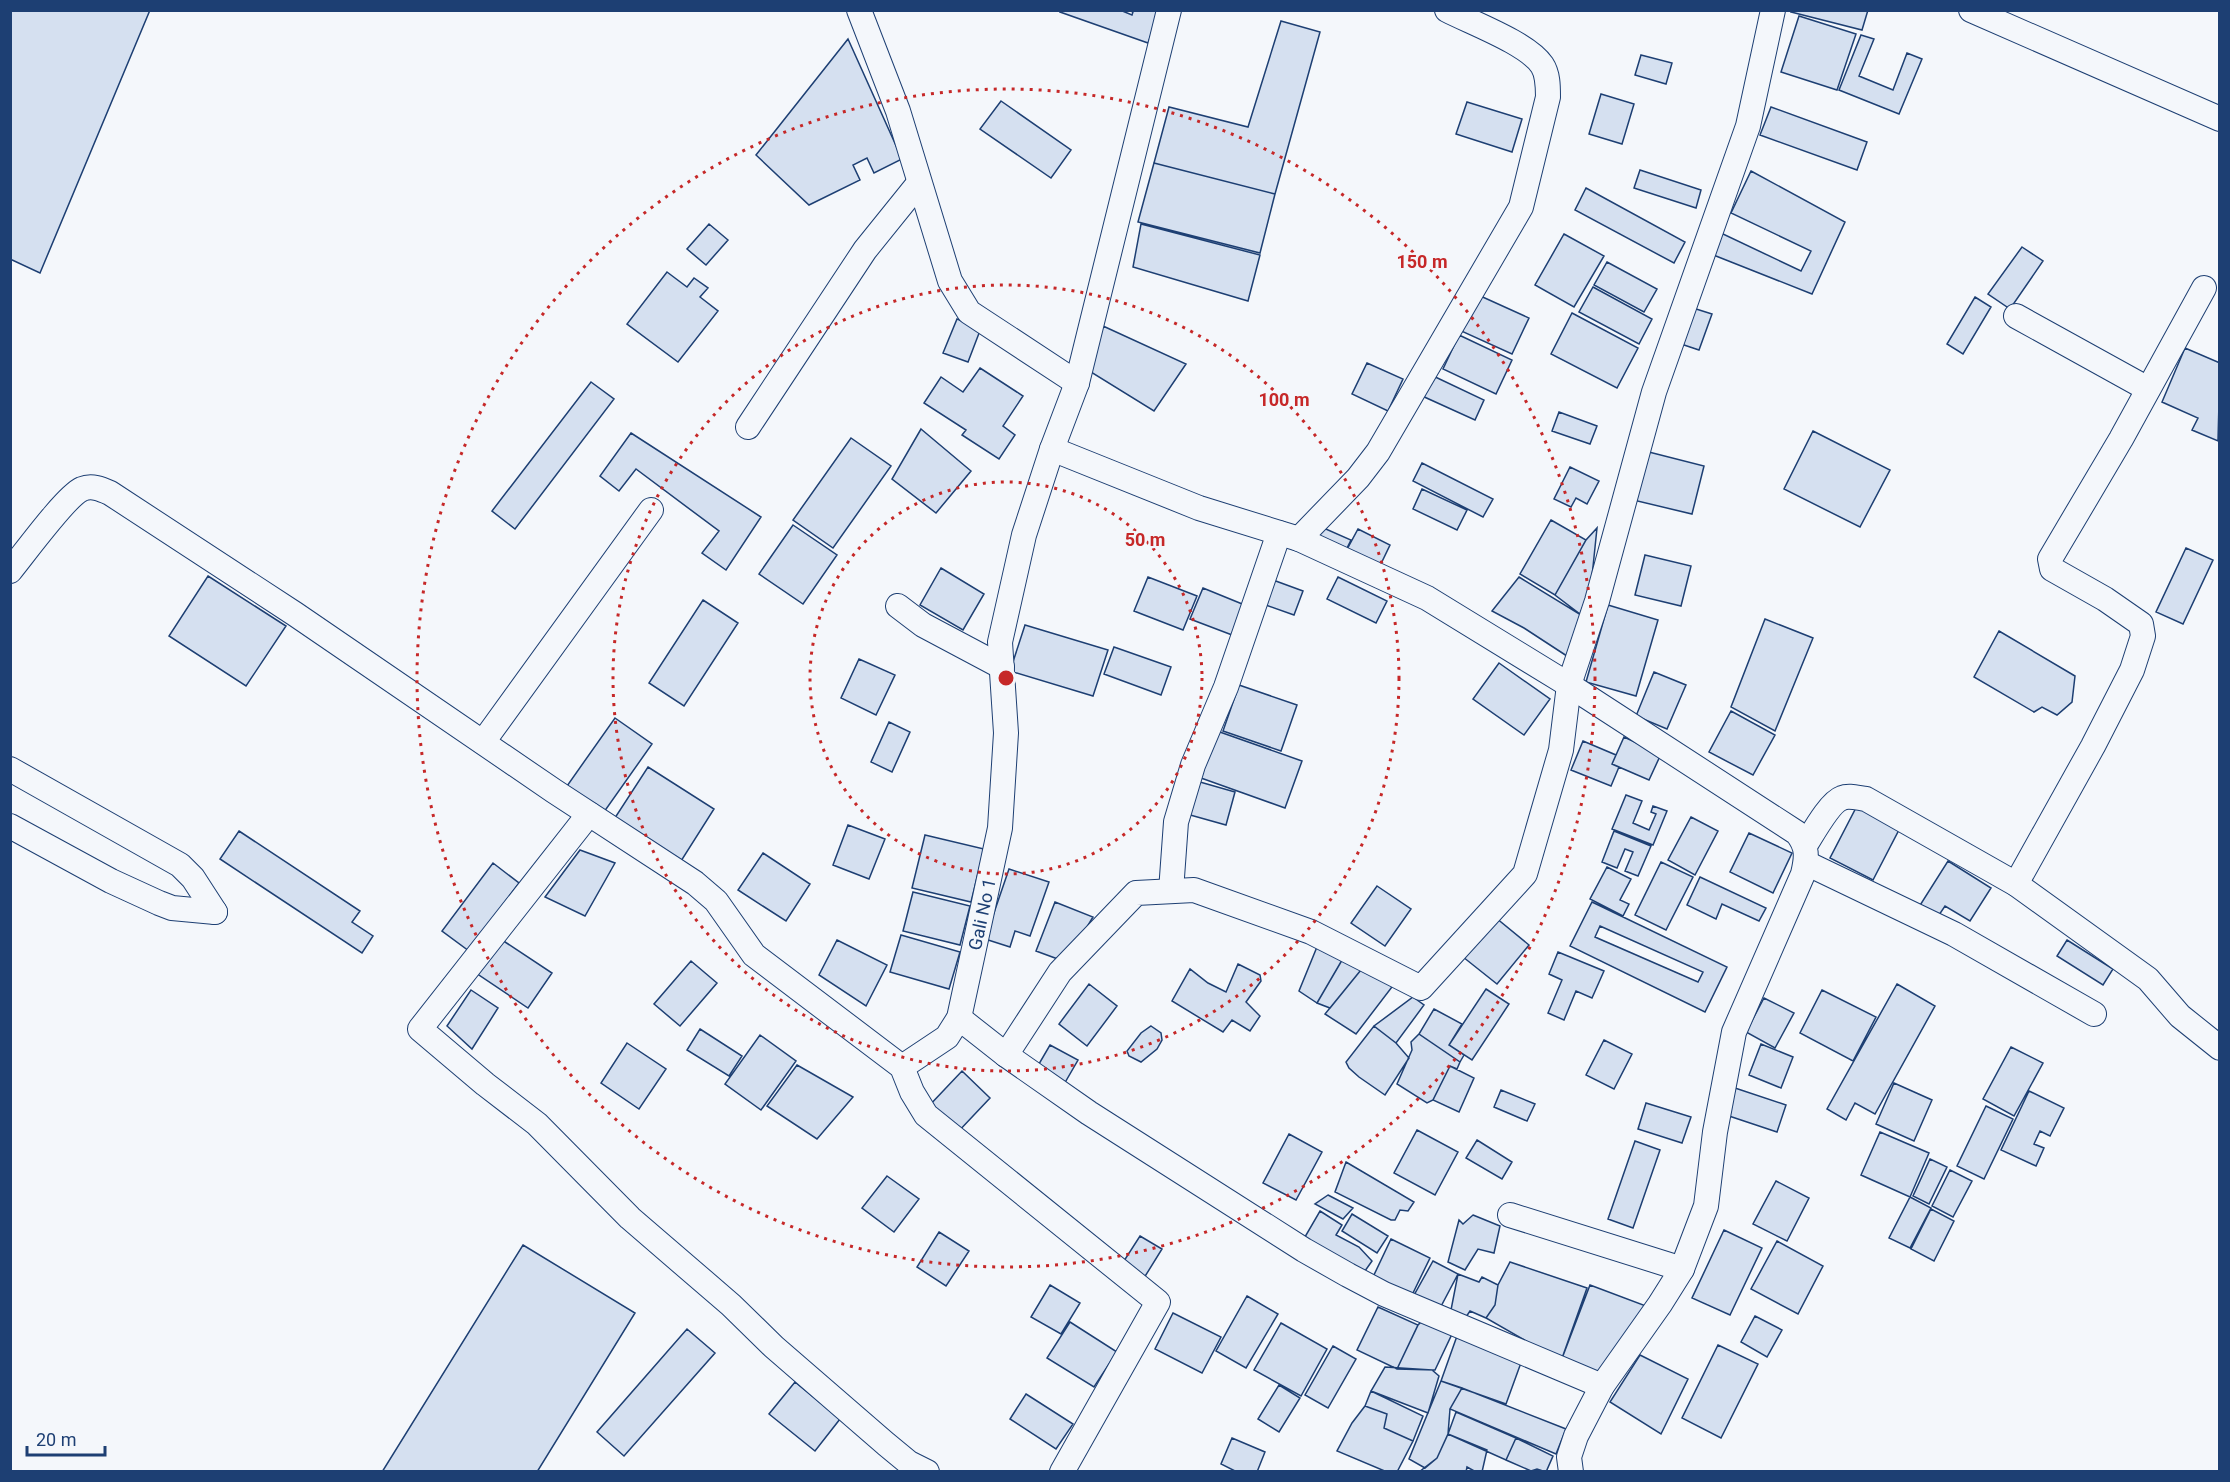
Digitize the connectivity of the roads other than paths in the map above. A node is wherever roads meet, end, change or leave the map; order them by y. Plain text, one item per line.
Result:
1 (859, 10) edge
2 (1168, 10) edge
3 (1448, 10) edge
4 (1773, 10) edge
5 (1971, 10) edge
6 (2220, 119) edge
7 (919, 183) junction
8 (2204, 288) dead end
9 (2016, 316) dead end
10 (1077, 383) junction
11 (2148, 389) junction
12 (748, 427) dead end
13 (1052, 449) junction
14 (651, 510) dead end
15 (1289, 536) junction
16 (10, 571) edge
17 (897, 606) dead end
18 (1002, 667) junction
19 (1569, 685) junction
20 (483, 742) junction
21 (10, 769) edge
22 (589, 814) junction
23 (10, 826) edge
24 (1806, 854) junction
25 (2016, 884) junction
26 (1171, 891) junction
27 (2094, 1014) dead end
28 (959, 1018) junction
29 (2220, 1048) edge
30 (1006, 1056) junction
31 (902, 1067) junction
32 (1510, 1215) dead end
33 (1682, 1269) junction
34 (1602, 1386) junction
35 (927, 1472) edge
36 (1062, 1472) edge
37 (1570, 1472) edge

1 - 7 street
2 - 10 street, Gali No 1
3 - 15 street
4 - 19 street
5 - 6 street
7 - 10 street
7 - 12 street
8 - 11 street
9 - 11 street
10 - 13 street, Gali No 1
11 - 25 street
13 - 15 street
13 - 18 street, Gali No 1
14 - 20 street
15 - 19 street
15 - 26 street
16 - 20 street
17 - 18 street
18 - 28 street, Gali No 1
19 - 24 street
19 - 26 street
20 - 22 street
21 - 23 street
22 - 31 street
22 - 35 street
24 - 25 street
24 - 27 street
24 - 33 street
25 - 29 street
26 - 30 street
28 - 30 street
28 - 31 street, Gali No 1
30 - 34 street
31 - 36 street
32 - 33 street
33 - 34 street
34 - 37 street

